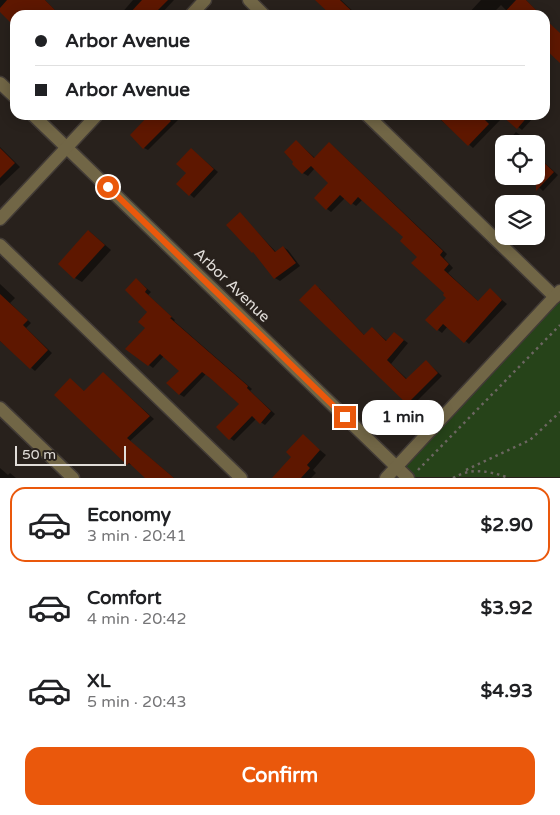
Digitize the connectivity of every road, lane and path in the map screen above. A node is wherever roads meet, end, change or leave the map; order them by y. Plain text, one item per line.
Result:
1 (205, 0) edge
2 (249, 0) edge
3 (196, 10) edge
4 (259, 10) edge
5 (0, 83) edge
6 (10, 92) edge
7 (38, 120) edge
8 (92, 120) edge
9 (372, 120) edge
10 (66, 147) junction
11 (0, 219) edge
12 (0, 245) edge
13 (557, 294) edge
14 (560, 325) edge
15 (0, 408) edge
16 (560, 412) edge
17 (396, 466) junction
18 (466, 470) junction
19 (413, 474) edge
20 (73, 478) edge
21 (241, 478) edge
22 (386, 478) edge
23 (454, 478) edge
24 (510, 478) edge

1 - 3 street
2 - 4 street
5 - 6 street
7 - 10 street, Arbor Avenue
8 - 10 street
9 - 13 street
10 - 11 street
10 - 17 street, Arbor Avenue
12 - 21 street
13 - 17 street
14 - 19 path
15 - 20 street
16 - 18 path
17 - 19 street, Arbor Avenue
17 - 22 street
18 - 23 path
18 - 24 path

